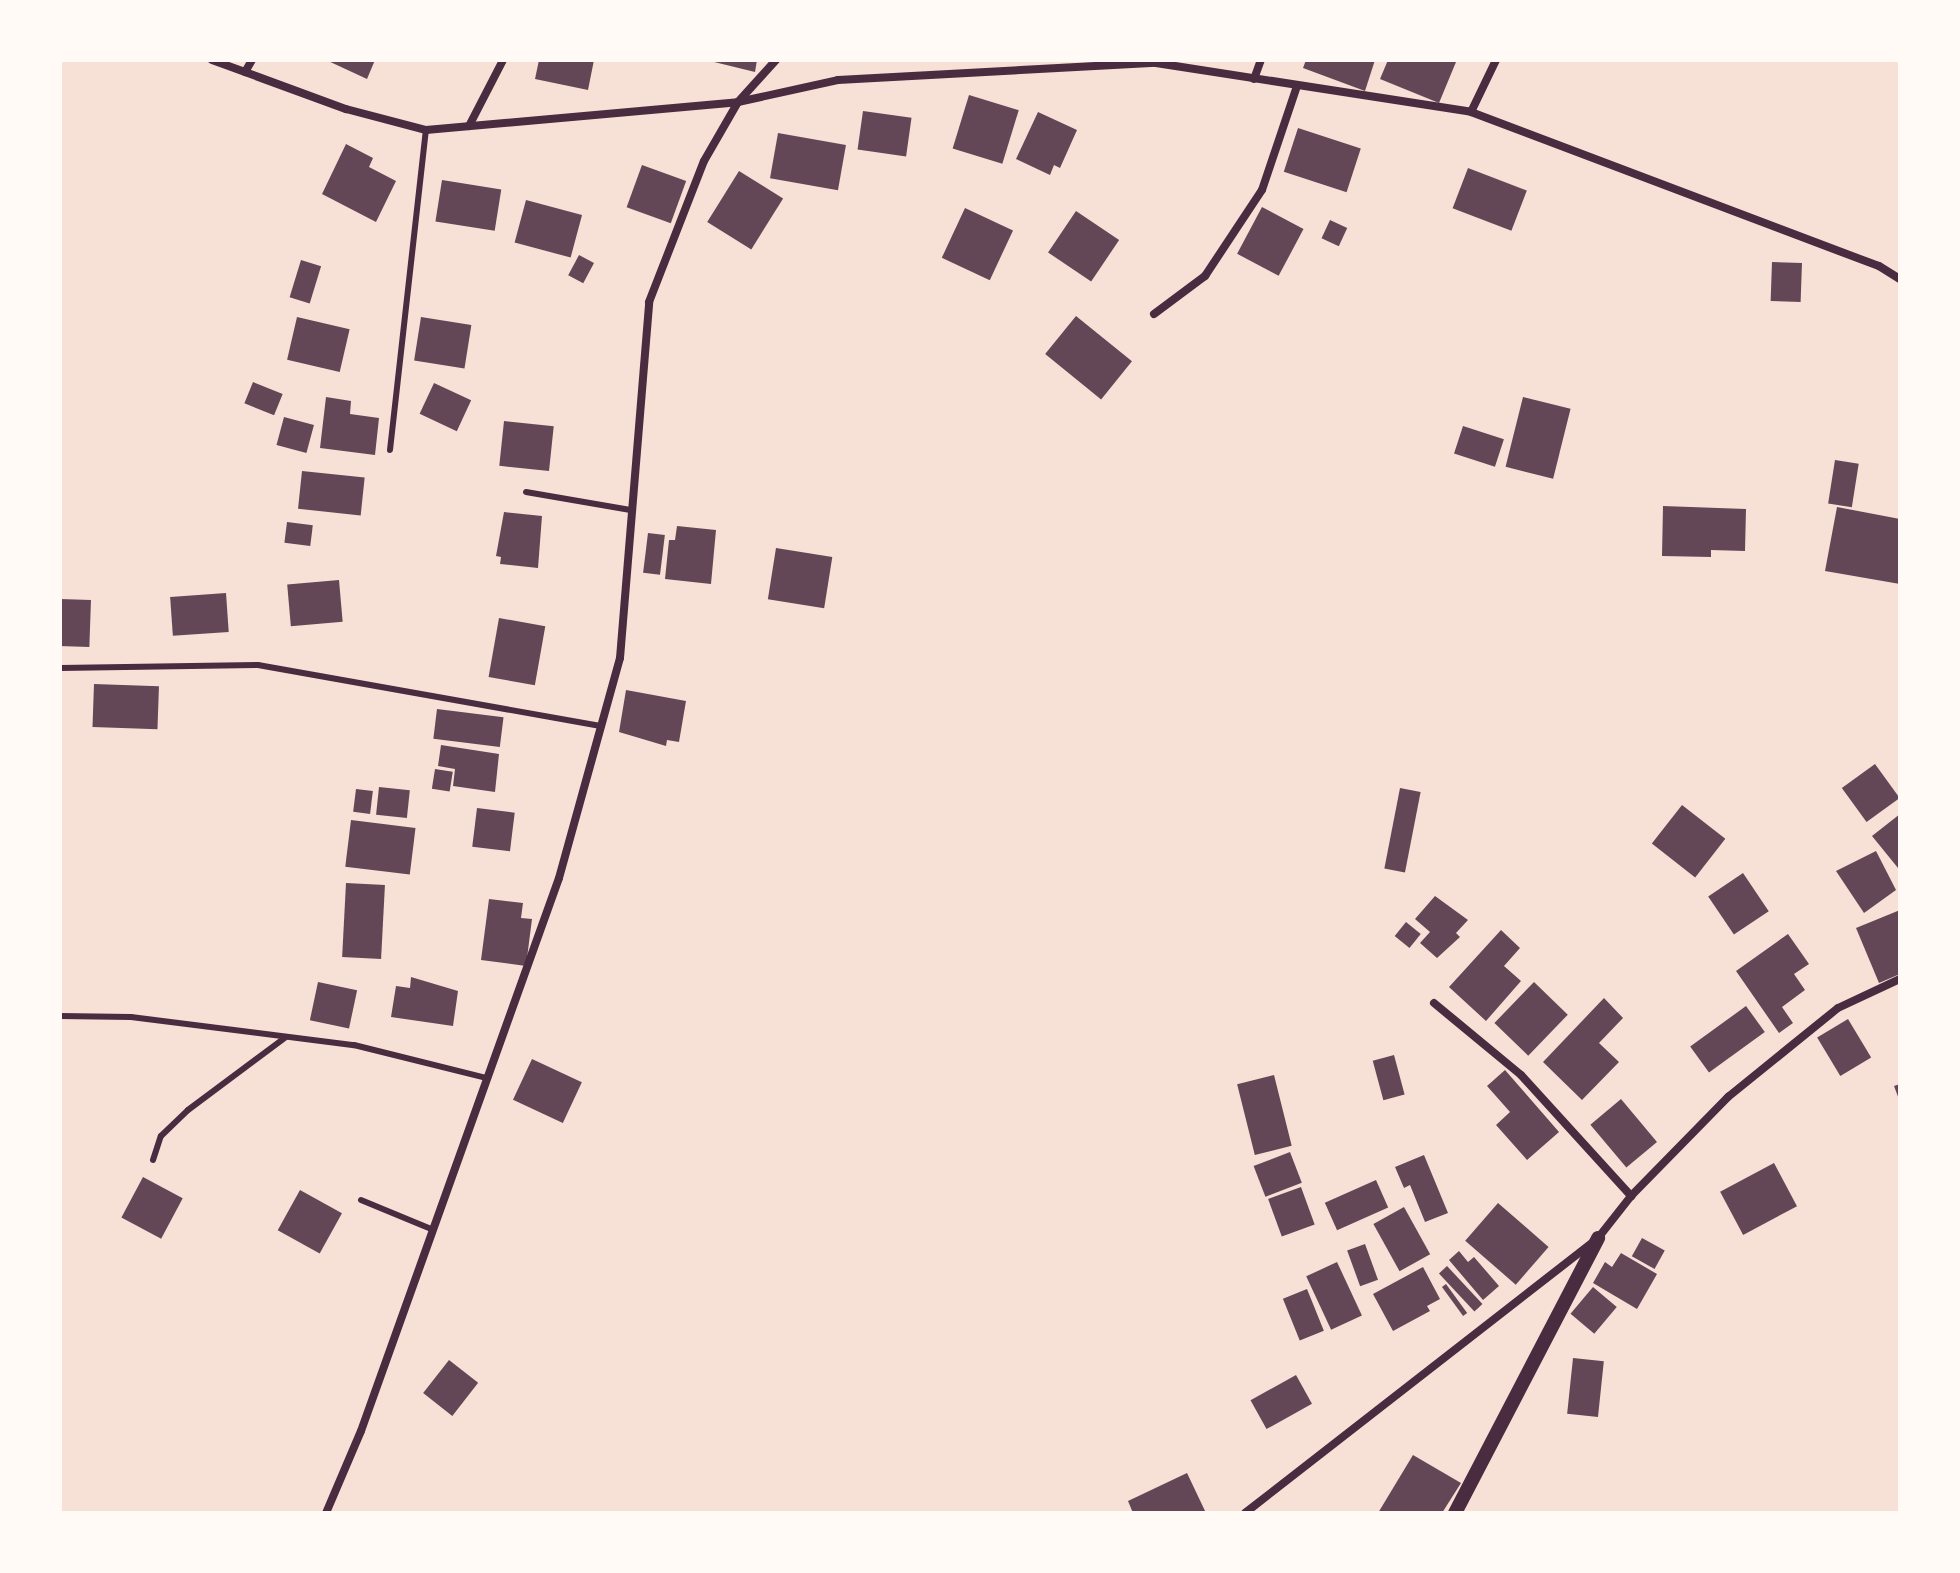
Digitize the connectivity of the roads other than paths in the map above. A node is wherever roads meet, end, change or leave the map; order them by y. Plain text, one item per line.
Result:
1 (212, 60) edge
2 (252, 60) edge
3 (503, 60) edge
4 (776, 60) edge
5 (1261, 60) edge
6 (1496, 60) edge
7 (1006, 64) edge
8 (245, 72) junction
9 (1254, 79) junction
10 (1297, 86) junction
11 (738, 102) junction
12 (1471, 112) junction
13 (469, 126) junction
14 (426, 130) junction
15 (1900, 279) edge
16 (1154, 314) dead end
17 (390, 450) dead end
18 (526, 492) dead end
19 (630, 510) junction
20 (60, 668) edge
21 (601, 726) junction
22 (1900, 979) edge
23 (1434, 1003) dead end
24 (60, 1016) edge
25 (286, 1037) junction
26 (486, 1078) junction
27 (153, 1160) dead end
28 (1631, 1196) junction
29 (361, 1200) dead end
30 (431, 1229) junction
31 (1598, 1238) junction
32 (326, 1513) edge
33 (1245, 1513) edge
34 (1455, 1513) edge

1 - 8 street
2 - 8 street
3 - 13 street
4 - 11 street
5 - 9 street
6 - 12 street
7 - 9 street
7 - 11 street
8 - 14 street
9 - 10 street
10 - 12 street
10 - 16 street
11 - 13 street
11 - 19 street
12 - 15 street
13 - 14 street
14 - 17 lane
18 - 19 lane
19 - 21 street
20 - 21 lane
21 - 26 street
22 - 28 street
23 - 28 street
24 - 25 lane
25 - 26 lane
25 - 27 lane
26 - 30 street
28 - 31 street
29 - 30 lane
30 - 32 street
31 - 33 street
31 - 34 street

